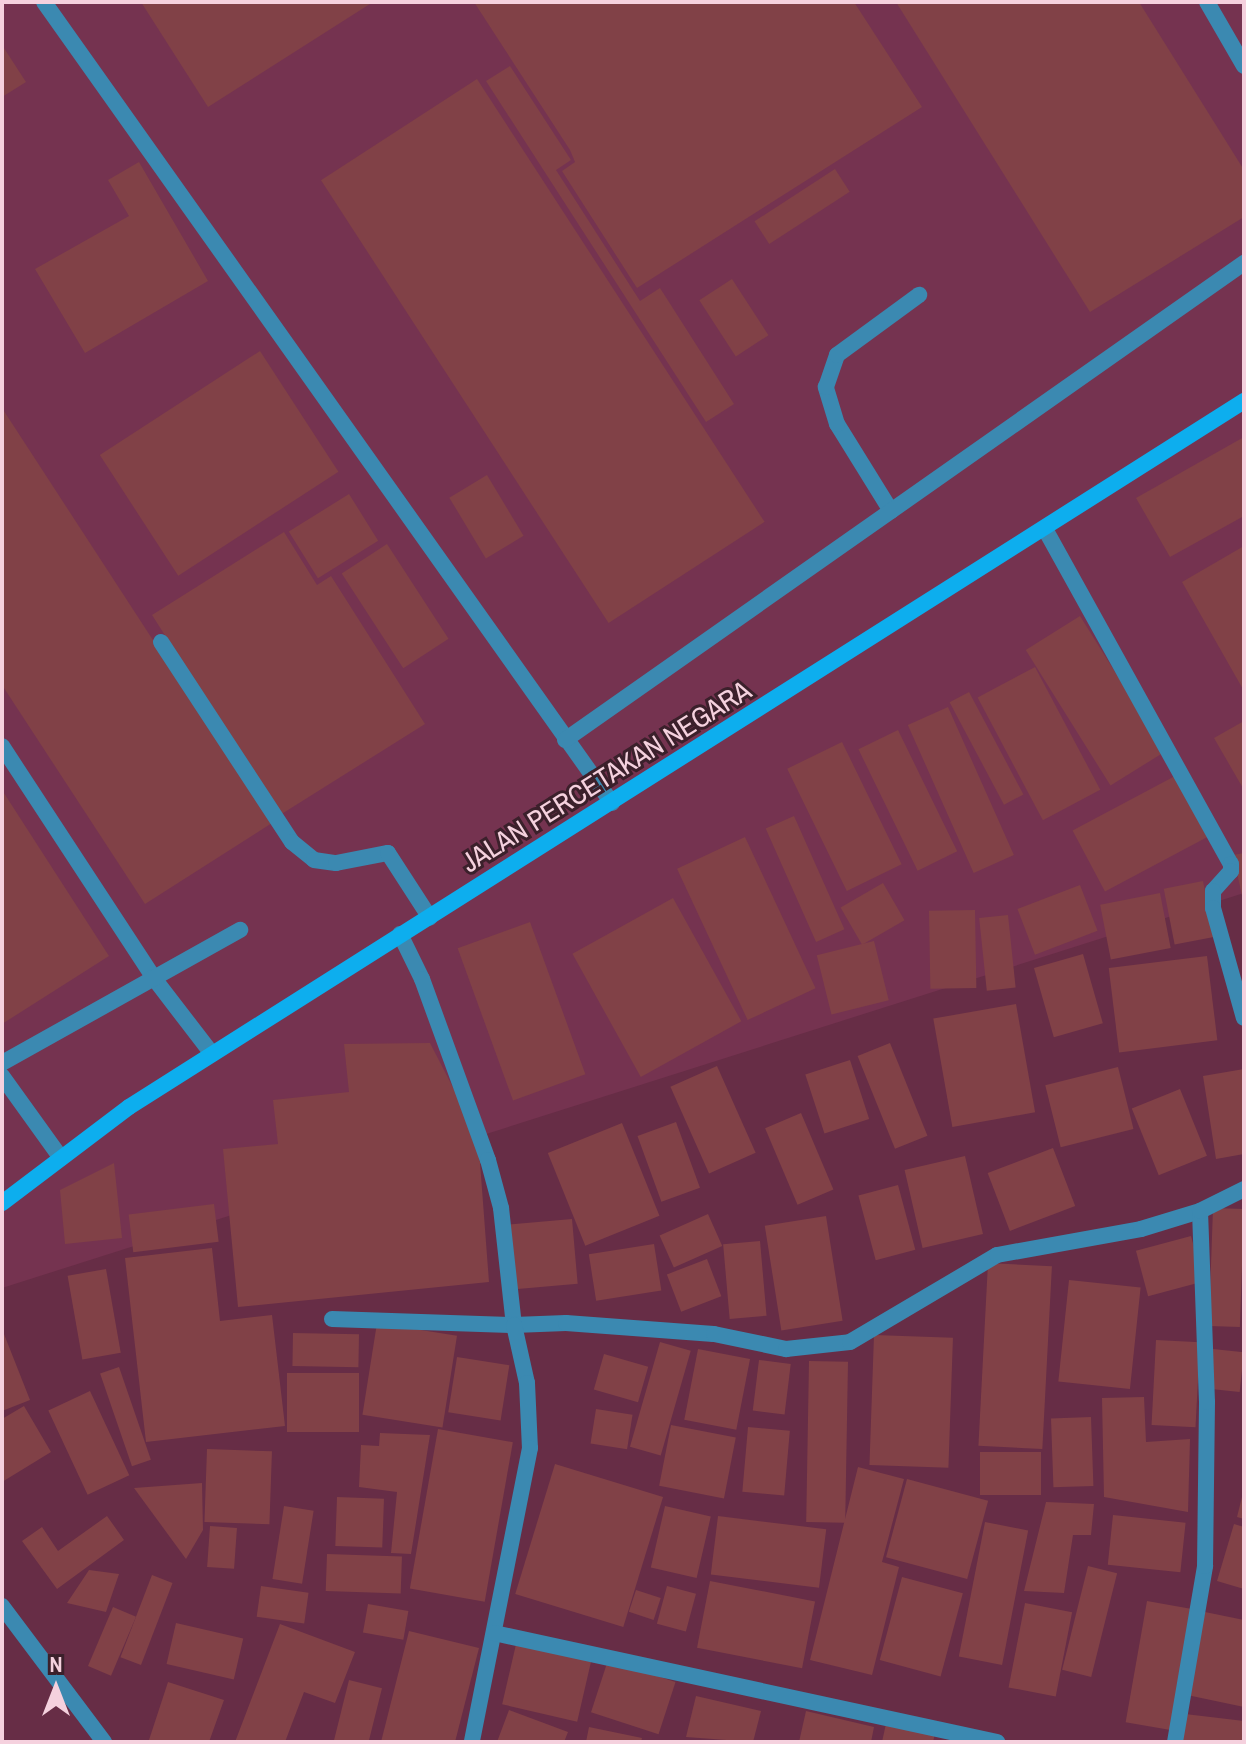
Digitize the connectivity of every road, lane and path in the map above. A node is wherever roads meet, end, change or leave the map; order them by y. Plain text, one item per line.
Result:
1 (44, 2) edge
2 (1207, 2) edge
3 (1244, 66) edge
4 (1244, 263) edge
5 (919, 295) dead end
6 (1244, 401) edge
7 (891, 511) junction
8 (1045, 529) junction
9 (161, 642) dead end
10 (565, 740) junction
11 (2, 746) edge
12 (612, 803) junction
13 (430, 918) junction
14 (240, 930) dead end
15 (400, 934) junction
16 (153, 977) junction
17 (1244, 1018) edge
18 (212, 1054) junction
19 (2, 1063) edge
20 (2, 1076) edge
21 (61, 1158) junction
22 (1244, 1189) edge
23 (2, 1203) edge
24 (1200, 1211) junction
25 (332, 1319) dead end
26 (514, 1325) junction
27 (2, 1606) edge
28 (494, 1633) junction
29 (104, 1742) edge
30 (472, 1742) edge
31 (997, 1742) edge
32 (1175, 1742) edge

1 - 10 street
2 - 3 street
4 - 7 street
5 - 7 street
6 - 8 main road, JALAN PERCETAKAN NEGARA
7 - 10 street
8 - 12 main road, JALAN PERCETAKAN NEGARA
8 - 17 street
9 - 13 street
10 - 12 street
11 - 16 street
12 - 13 main road, JALAN PERCETAKAN NEGARA
13 - 15 main road, JALAN PERCETAKAN NEGARA
14 - 16 street
15 - 18 main road, JALAN PERCETAKAN NEGARA
15 - 26 street
16 - 18 street
16 - 19 street
18 - 21 main road, JALAN PERCETAKAN NEGARA
20 - 21 street
21 - 23 main road, JALAN PERCETAKAN NEGARA
22 - 24 street
24 - 26 street
24 - 32 street
25 - 26 street
26 - 28 street
27 - 29 street
28 - 30 street
28 - 31 street

